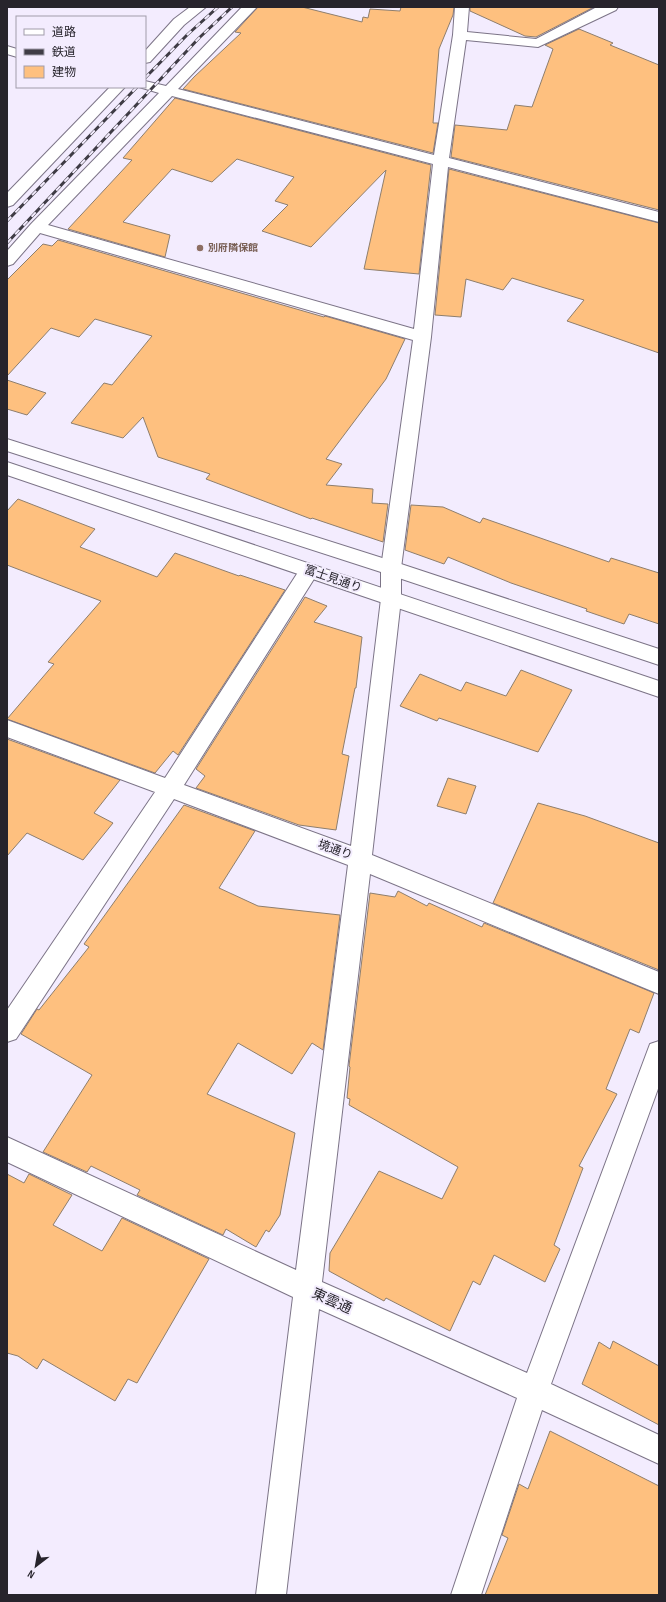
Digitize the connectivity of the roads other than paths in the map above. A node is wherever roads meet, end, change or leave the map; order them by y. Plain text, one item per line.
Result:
1 (199, 7) edge
2 (250, 7) edge
3 (462, 7) edge
4 (611, 7) edge
5 (460, 35) junction
6 (146, 58) edge
7 (146, 85) edge
8 (117, 88) edge
9 (169, 91) junction
10 (441, 161) junction
11 (7, 202) edge
12 (659, 217) edge
13 (37, 227) junction
14 (7, 261) edge
15 (422, 337) junction
16 (7, 445) edge
17 (7, 468) edge
18 (391, 568) junction
19 (309, 571) junction
20 (391, 598) junction
21 (659, 656) edge
22 (659, 689) edge
23 (7, 728) edge
24 (169, 789) junction
25 (361, 860) junction
26 (659, 983) edge
27 (7, 1031) edge
28 (659, 1052) edge
29 (7, 1149) edge
30 (306, 1289) junction
31 (534, 1391) junction
32 (659, 1450) edge
33 (270, 1595) edge
34 (466, 1595) edge

1 - 6 street
2 - 9 street
3 - 5 street
4 - 5 street
5 - 10 street
7 - 9 street
8 - 11 street
9 - 10 street
9 - 13 street
10 - 12 street
10 - 15 street
13 - 14 street
13 - 15 street
15 - 18 street
16 - 18 street
17 - 19 street, 富士見通り
18 - 20 street
18 - 21 street
19 - 20 street, 富士見通り
19 - 24 street
20 - 22 street, 富士見通り
20 - 25 street
23 - 24 street, 境通り
24 - 25 street, 境通り
24 - 27 street
25 - 26 street, 境通り
25 - 30 street
28 - 31 street
29 - 30 street, 東雲通
30 - 31 street, 東雲通
30 - 33 street
31 - 32 street, 東雲通
31 - 34 street

